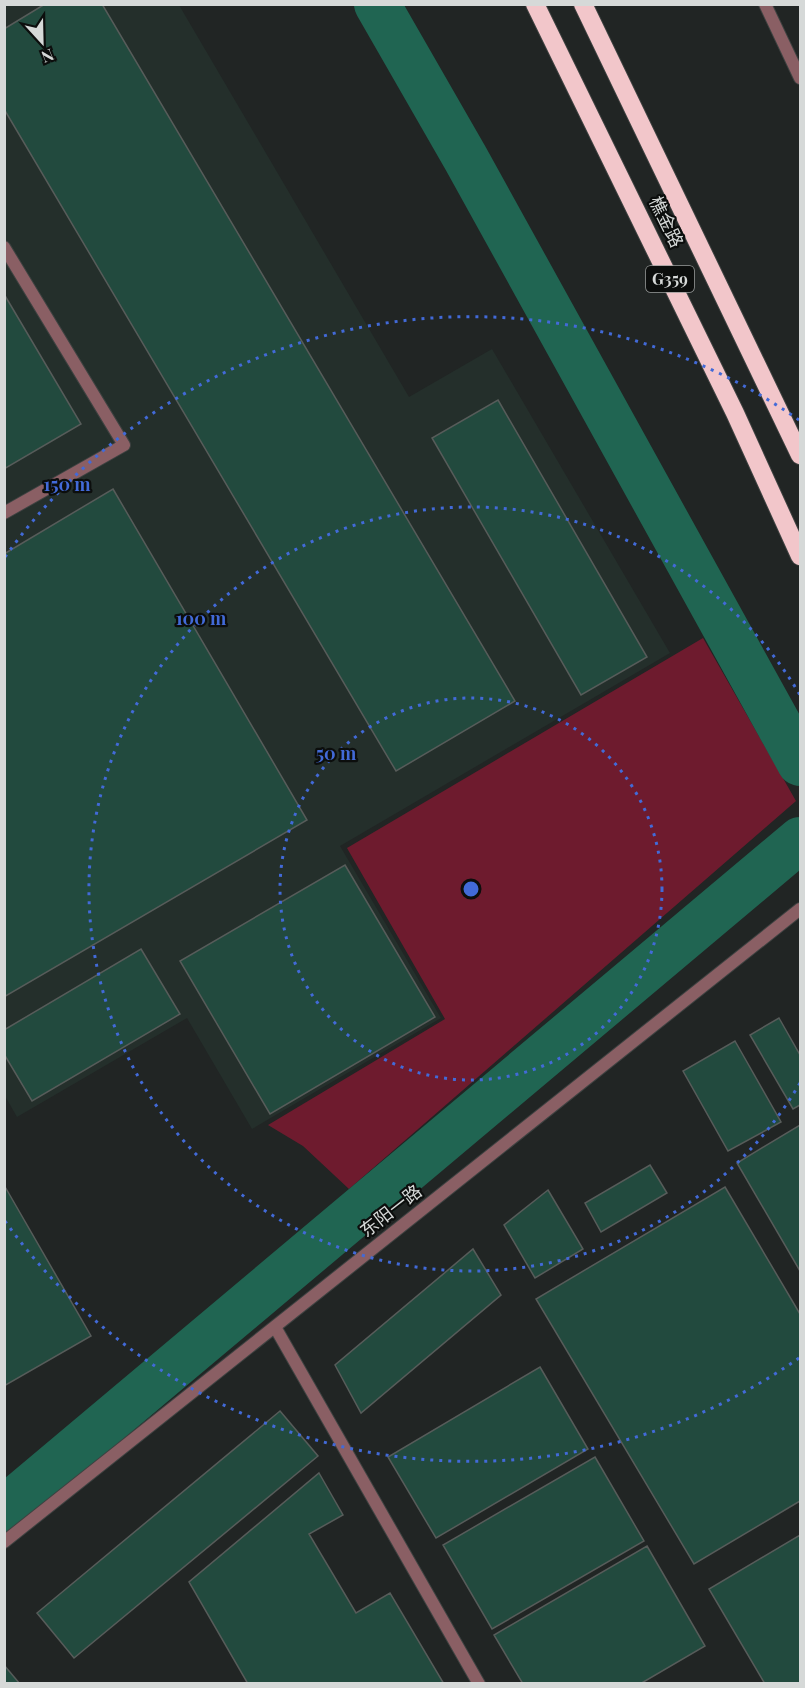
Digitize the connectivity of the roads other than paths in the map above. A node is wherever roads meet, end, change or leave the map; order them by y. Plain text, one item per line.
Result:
1 (535, 4) edge
2 (583, 4) edge
3 (765, 4) edge
4 (801, 78) edge
5 (4, 247) edge
6 (801, 455) edge
7 (4, 513) edge
8 (801, 556) edge
9 (801, 909) edge
10 (275, 1327) junction
11 (4, 1542) edge
12 (479, 1683) edge

1 - 8 highway, 樵金路 / G359
2 - 6 highway, 樵金路 / G359
3 - 4 street
5 - 7 street
9 - 10 street, 东阳一路
10 - 11 street, 东阳一路
10 - 12 street

